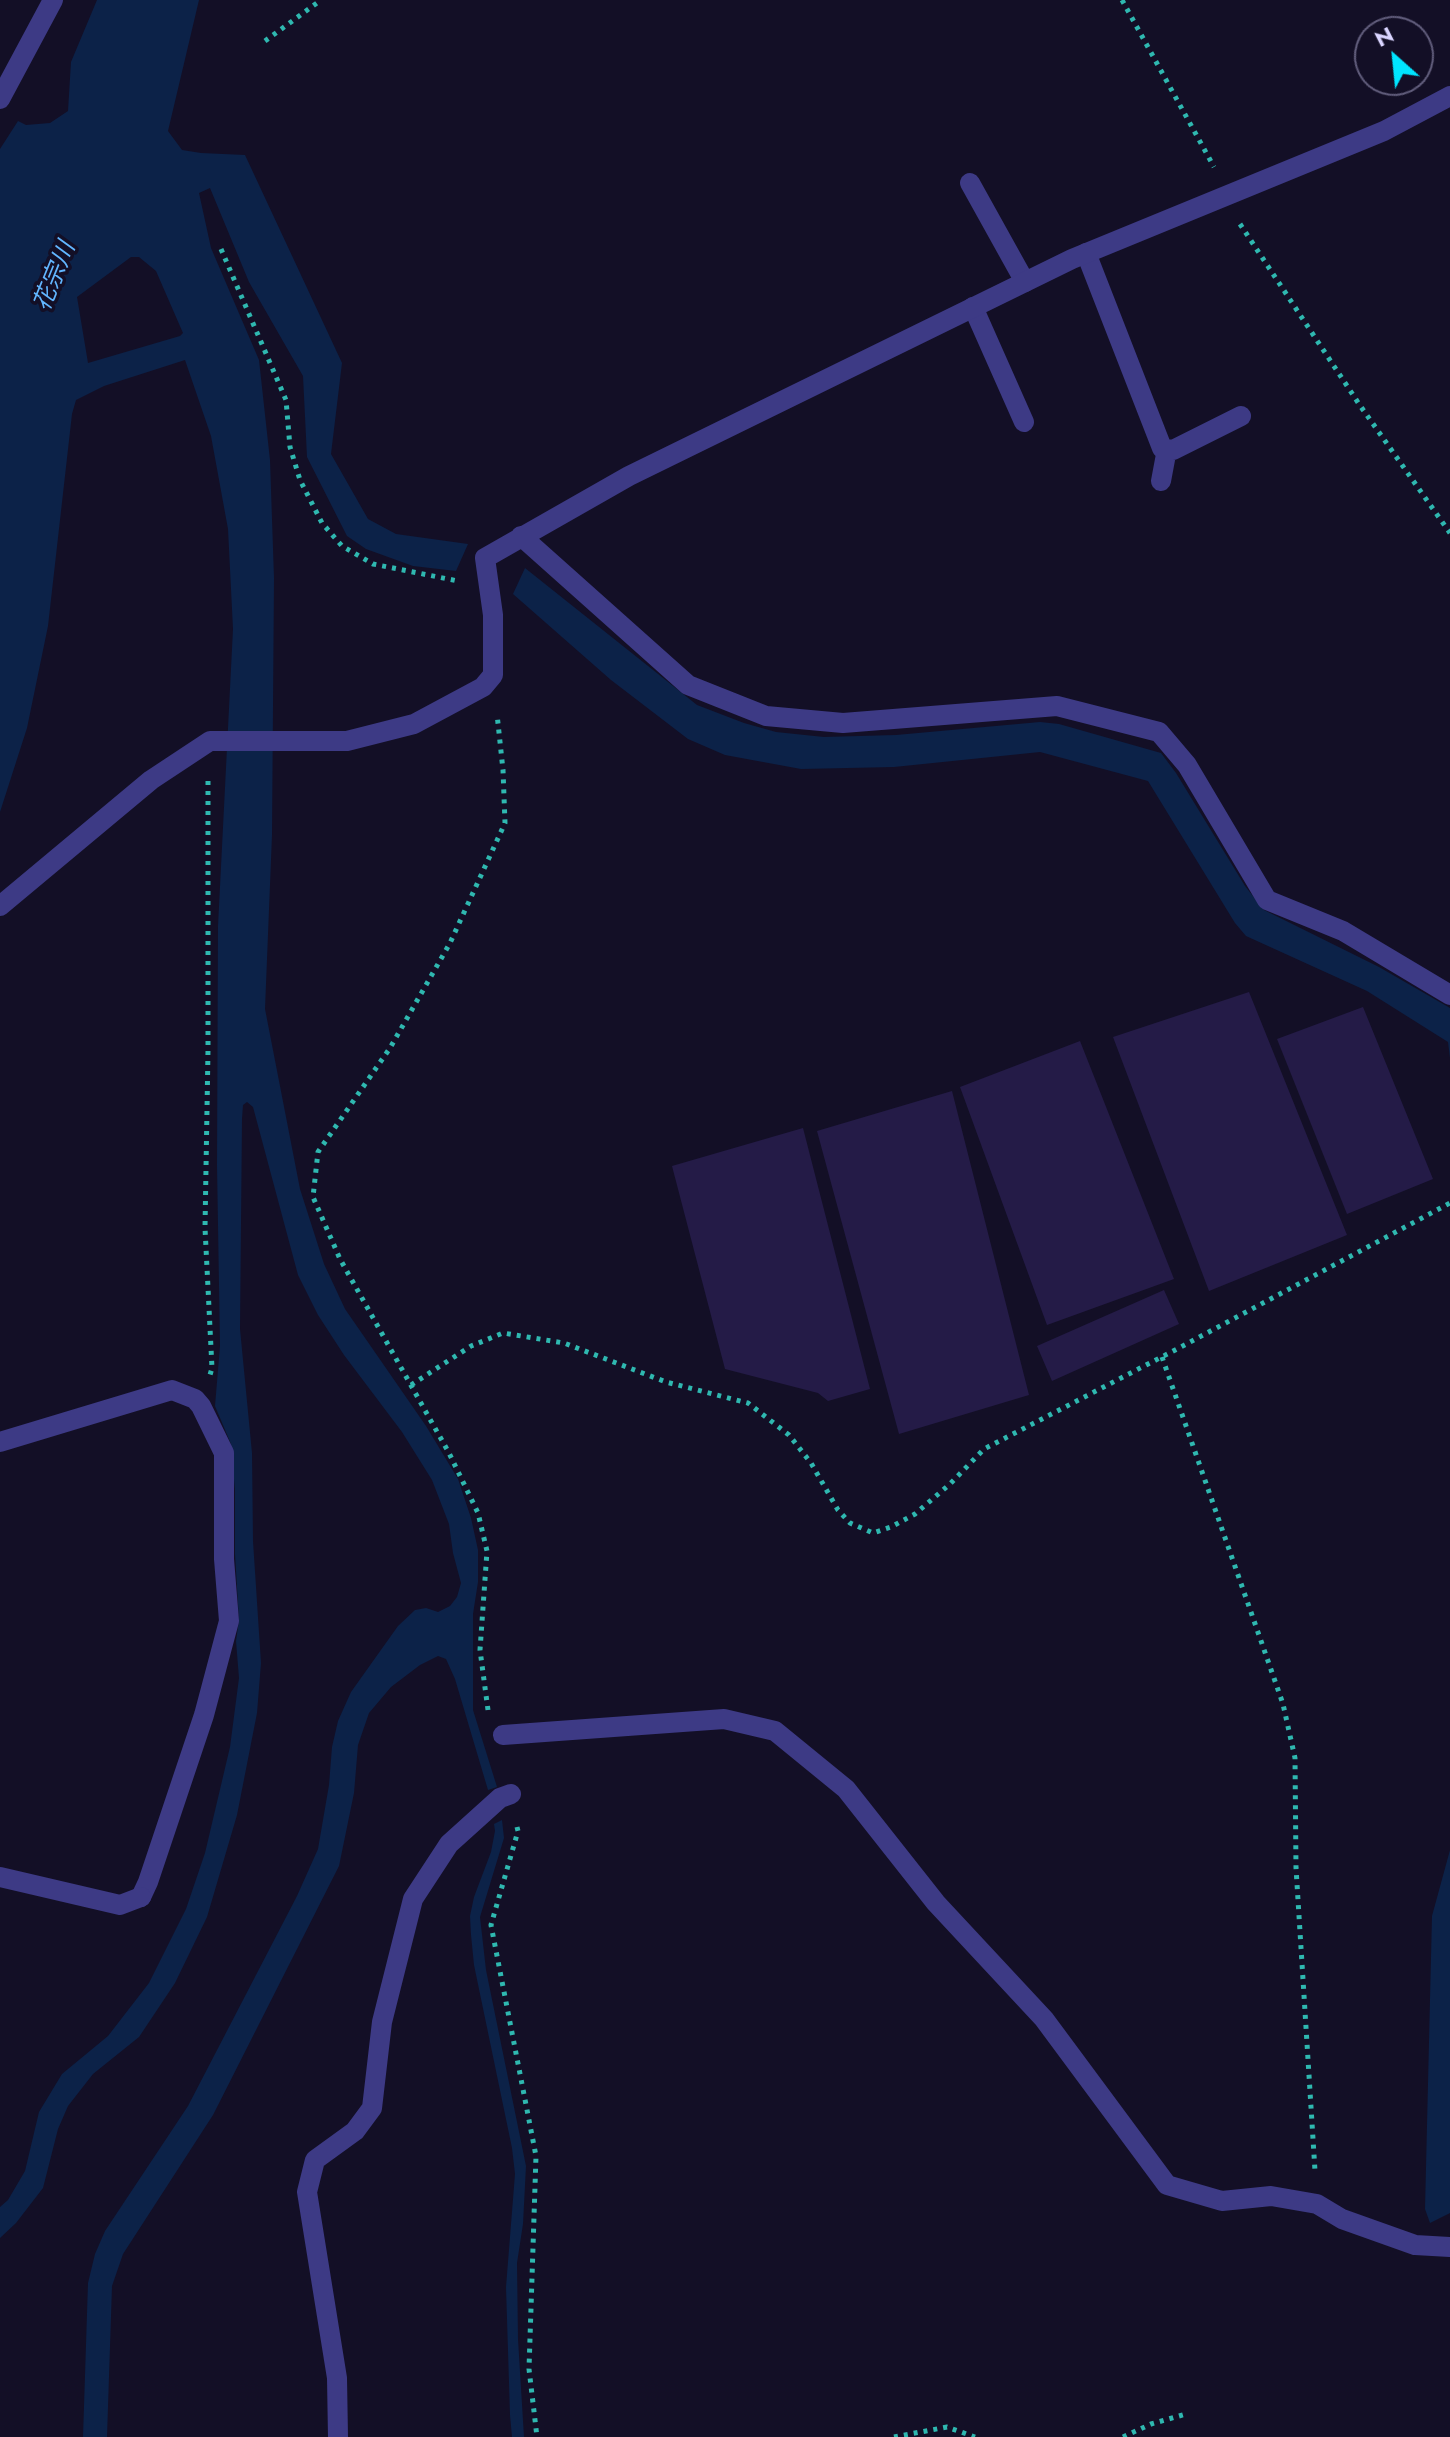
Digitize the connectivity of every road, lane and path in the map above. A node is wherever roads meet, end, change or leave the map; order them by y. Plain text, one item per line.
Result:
1 (53, 0) edge
2 (321, 0) edge
3 (1122, 0) edge
4 (265, 41) dead end
5 (1450, 96) edge
6 (0, 99) edge
7 (970, 183) dead end
8 (1225, 195) junction
9 (221, 249) dead end
10 (1086, 253) junction
11 (1025, 282) junction
12 (973, 307) junction
13 (1241, 416) dead end
14 (1024, 422) dead end
15 (1167, 449) junction
16 (1161, 481) dead end
17 (1450, 533) edge
18 (521, 536) junction
19 (489, 583) junction
20 (493, 675) junction
21 (210, 741) junction
22 (0, 906) edge
23 (1450, 995) edge
24 (1450, 1203) edge
25 (1162, 1357) junction
26 (411, 1385) junction
27 (201, 1406) junction
28 (0, 1442) edge
29 (503, 1735) joint
30 (511, 1794) joint
31 (0, 1877) edge
32 (1317, 2204) junction
33 (1450, 2247) edge
34 (1186, 2414) dead end
35 (338, 2437) edge
36 (537, 2437) edge
37 (894, 2437) edge
38 (975, 2437) edge
39 (1123, 2437) edge

1 - 6 street
2 - 4 path
3 - 8 path
5 - 8 street
7 - 11 street
8 - 10 street
8 - 17 path
9 - 19 path
10 - 11 street
10 - 15 street
11 - 12 street
12 - 14 street
12 - 18 street
13 - 15 street
15 - 16 street
18 - 19 street
18 - 23 street
19 - 20 street
20 - 21 street
20 - 26 path
21 - 22 street
21 - 27 path
24 - 25 path
25 - 26 path
25 - 32 path
26 - 29 path
27 - 28 street
27 - 31 street
29 - 32 street
30 - 35 street
30 - 36 path
32 - 33 street
34 - 39 path
37 - 38 path

